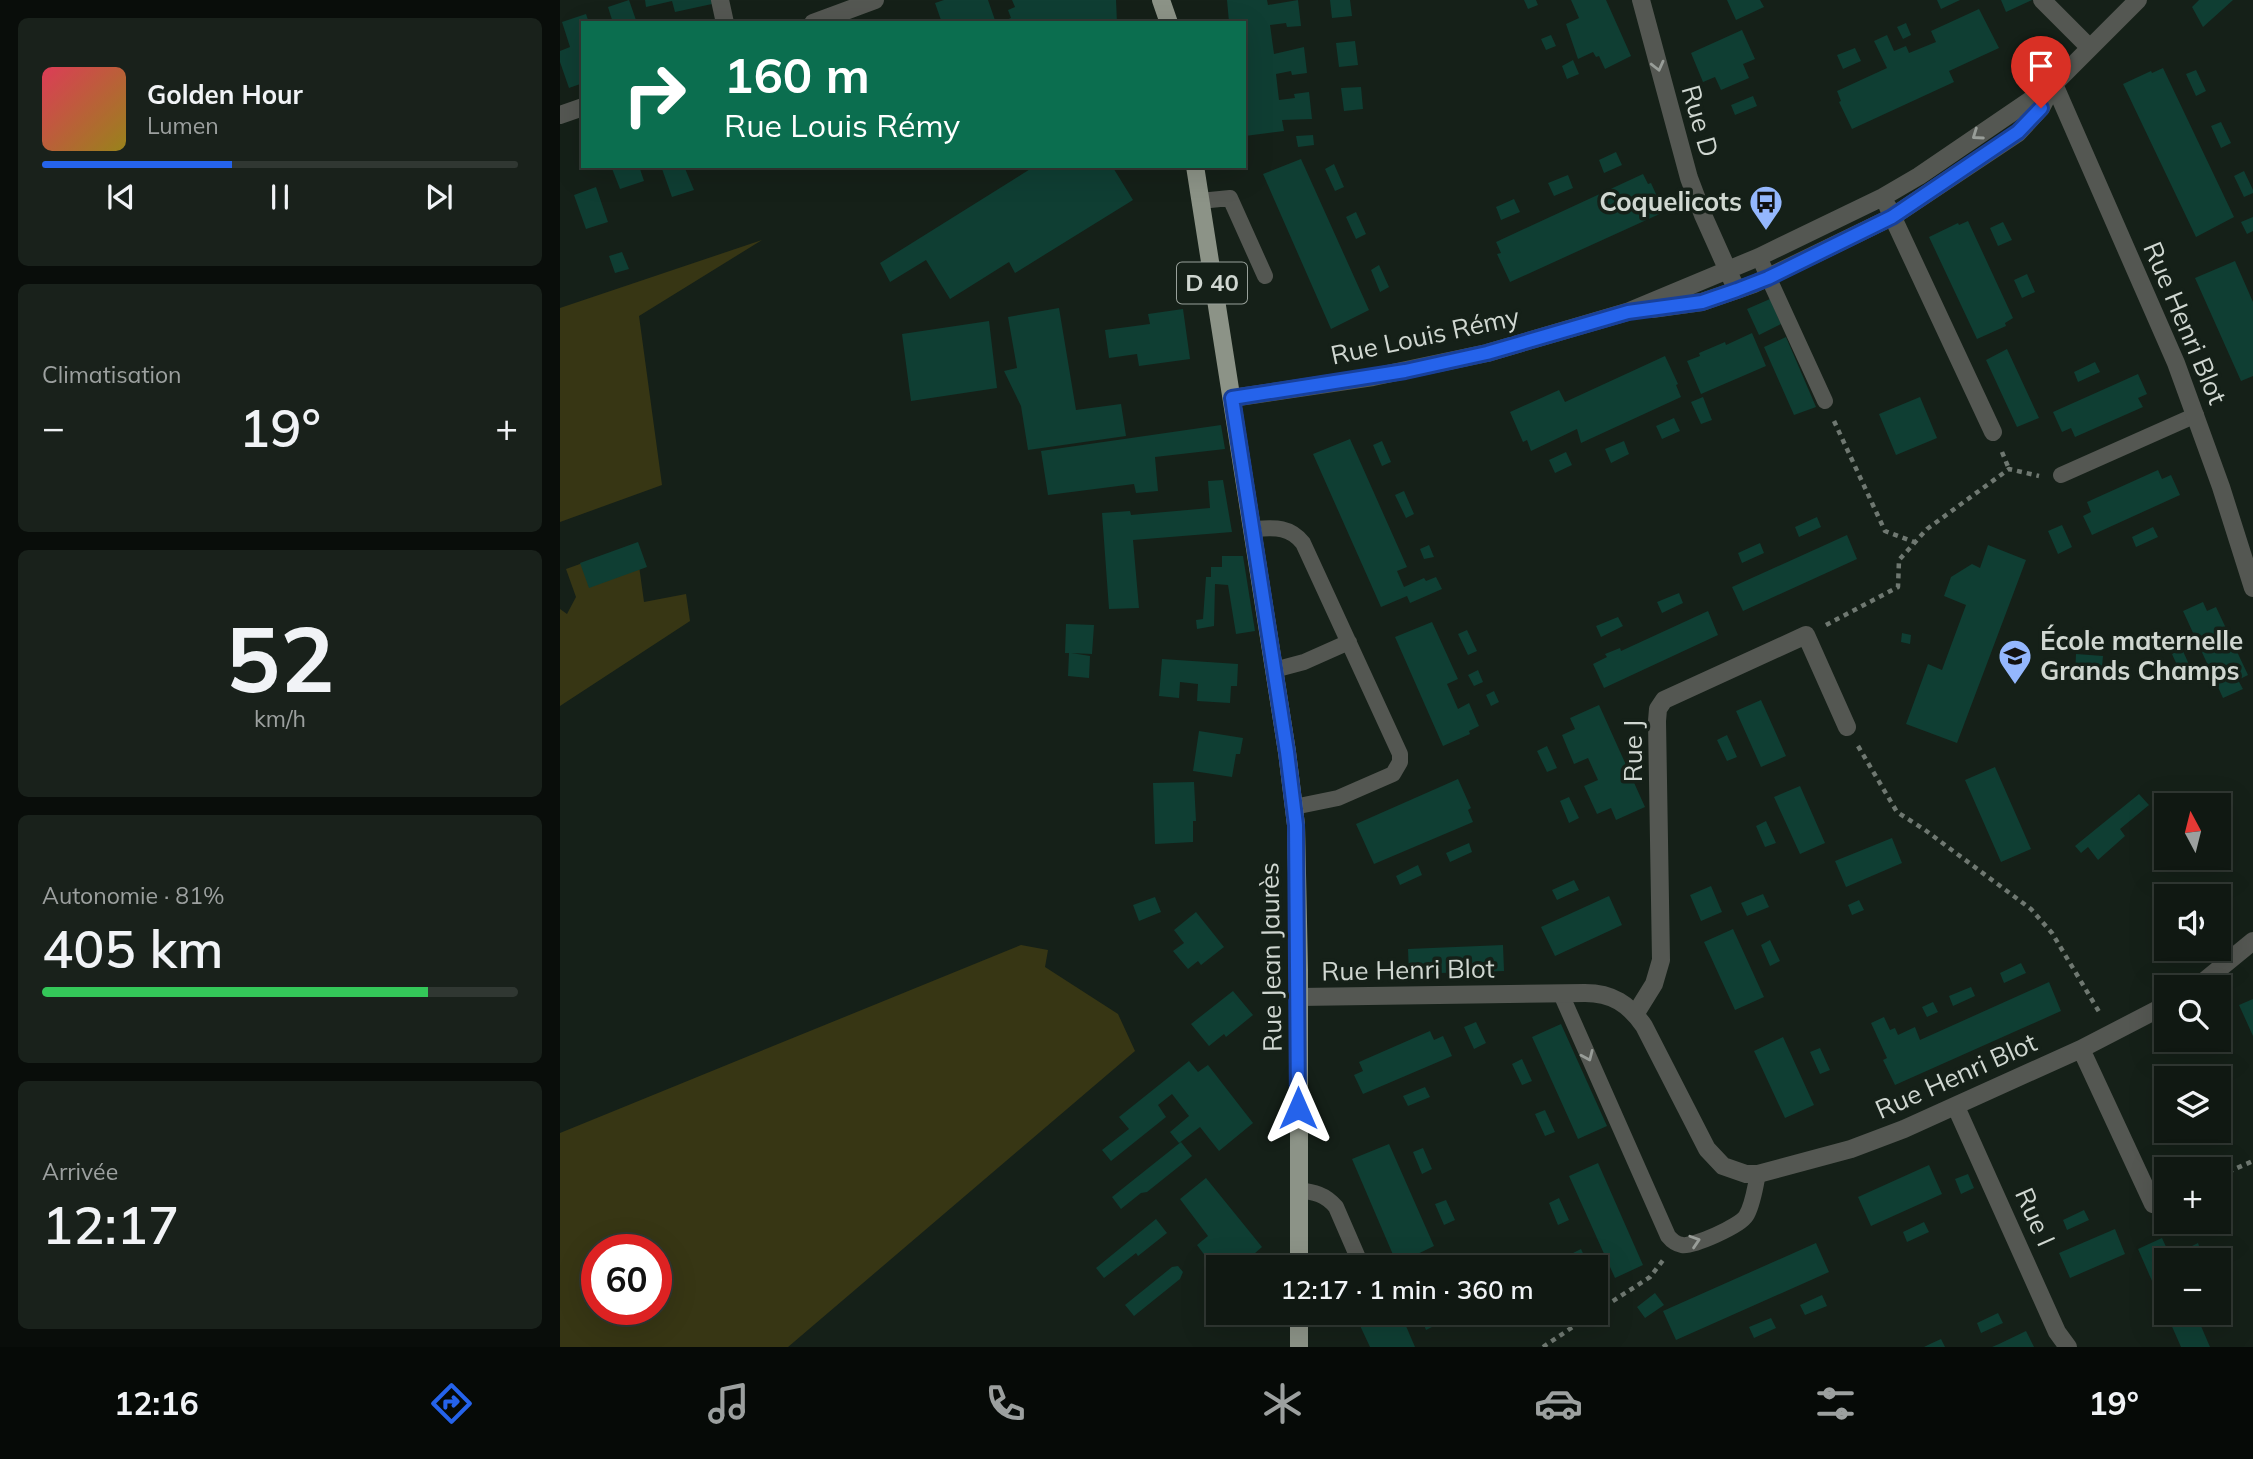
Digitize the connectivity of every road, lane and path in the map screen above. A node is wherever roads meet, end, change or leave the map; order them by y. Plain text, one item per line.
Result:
1 (720, 0) edge
2 (1161, 0) edge
3 (1641, 0) edge
4 (2042, 0) edge
5 (2138, 0) edge
6 (870, 1) edge
7 (725, 21) edge
8 (818, 21) edge
9 (1167, 21) edge
10 (2090, 48) junction
11 (2054, 84) junction
12 (581, 108) edge
13 (560, 115) edge
14 (1195, 168) edge
15 (1883, 197) junction
16 (1200, 201) junction
17 (1892, 217) junction
18 (1759, 257) junction
19 (1728, 271) junction
20 (1265, 276) dead end
21 (1768, 278) junction
22 (1737, 290) junction
23 (1628, 312) junction
24 (1232, 398) junction
25 (1825, 401) joint
26 (2196, 415) junction
27 (1993, 432) dead end
28 (2061, 475) joint
29 (1252, 529) junction
30 (1914, 543) junction
31 (2253, 588) edge
32 (1806, 635) junction
33 (1349, 642) junction
34 (1274, 670) junction
35 (1847, 727) joint
36 (1294, 807) junction
37 (2253, 941) edge
38 (2212, 975) edge
39 (1561, 994) junction
40 (1299, 997) junction
41 (2154, 1011) edge
42 (1636, 1013) junction
43 (2112, 1034) junction
44 (2081, 1049) junction
45 (1956, 1107) junction
46 (2253, 1161) edge
47 (2231, 1171) edge
48 (1758, 1174) junction
49 (1298, 1190) junction
50 (2153, 1204) dead end
51 (1676, 1243) junction
52 (1298, 1255) edge
53 (1357, 1255) edge
54 (1608, 1304) edge
55 (1299, 1325) edge
56 (1576, 1325) edge
57 (1299, 1347) edge
58 (1543, 1347) edge
59 (2068, 1347) edge

1 - 7 street
2 - 9 main road
3 -> 19 street, Rue D
4 - 10 street
5 - 10 street, Rue Louis Rémy
6 - 8 street
10 - 11 street, Rue Louis Rémy
11 -> 15 street, Rue Louis Rémy
11 - 17 street, Rue Louis Rémy
11 - 26 street, Rue Henri Blot
12 - 13 street
14 - 16 main road, Rue Jean Jaurès / D 40
15 - 17 street
15 - 18 street, Rue Louis Rémy
16 - 20 lane
16 - 24 main road, Rue Jean Jaurès / D 40
17 - 21 street, Rue Louis Rémy
17 - 27 street
18 - 19 street, Rue Louis Rémy
18 - 21 lane
19 - 22 street, Rue D
19 - 23 street, Rue Louis Rémy
21 - 22 street, Rue Louis Rémy
21 - 25 lane
22 - 23 street, Rue Louis Rémy
23 - 24 street, Rue Louis Rémy
24 - 29 main road, Rue Jean Jaurès / D 40
25 - 30 path
26 - 28 lane
26 - 31 street, Rue Henri Blot
28 - 30 path
29 - 33 lane
29 - 34 main road, Rue Jean Jaurès / D 40
30 - 32 path
32 - 35 street
32 - 42 street, Rue J
33 - 34 lane
33 - 36 lane
34 - 36 main road, Rue Jean Jaurès / D 40
35 - 43 path
36 - 40 main road, Rue Jean Jaurès / D 40
37 - 38 street
39 - 40 street, Rue Henri Blot
39 - 42 street, Rue Henri Blot
39 -> 51 lane
40 - 49 main road, Rue Jean Jaurès / D 40
41 - 43 street, Rue Henri Blot
42 - 48 street, Rue Henri Blot
43 - 44 street, Rue Henri Blot
44 - 45 street, Rue Henri Blot
44 - 50 street
45 - 48 street, Rue Henri Blot
45 - 59 street, Rue I
46 - 47 path
51 -> 48 lane
49 - 52 main road, Rue Jean Jaurès / D 40
49 - 53 lane
51 - 54 path
55 - 57 main road
56 - 58 path

